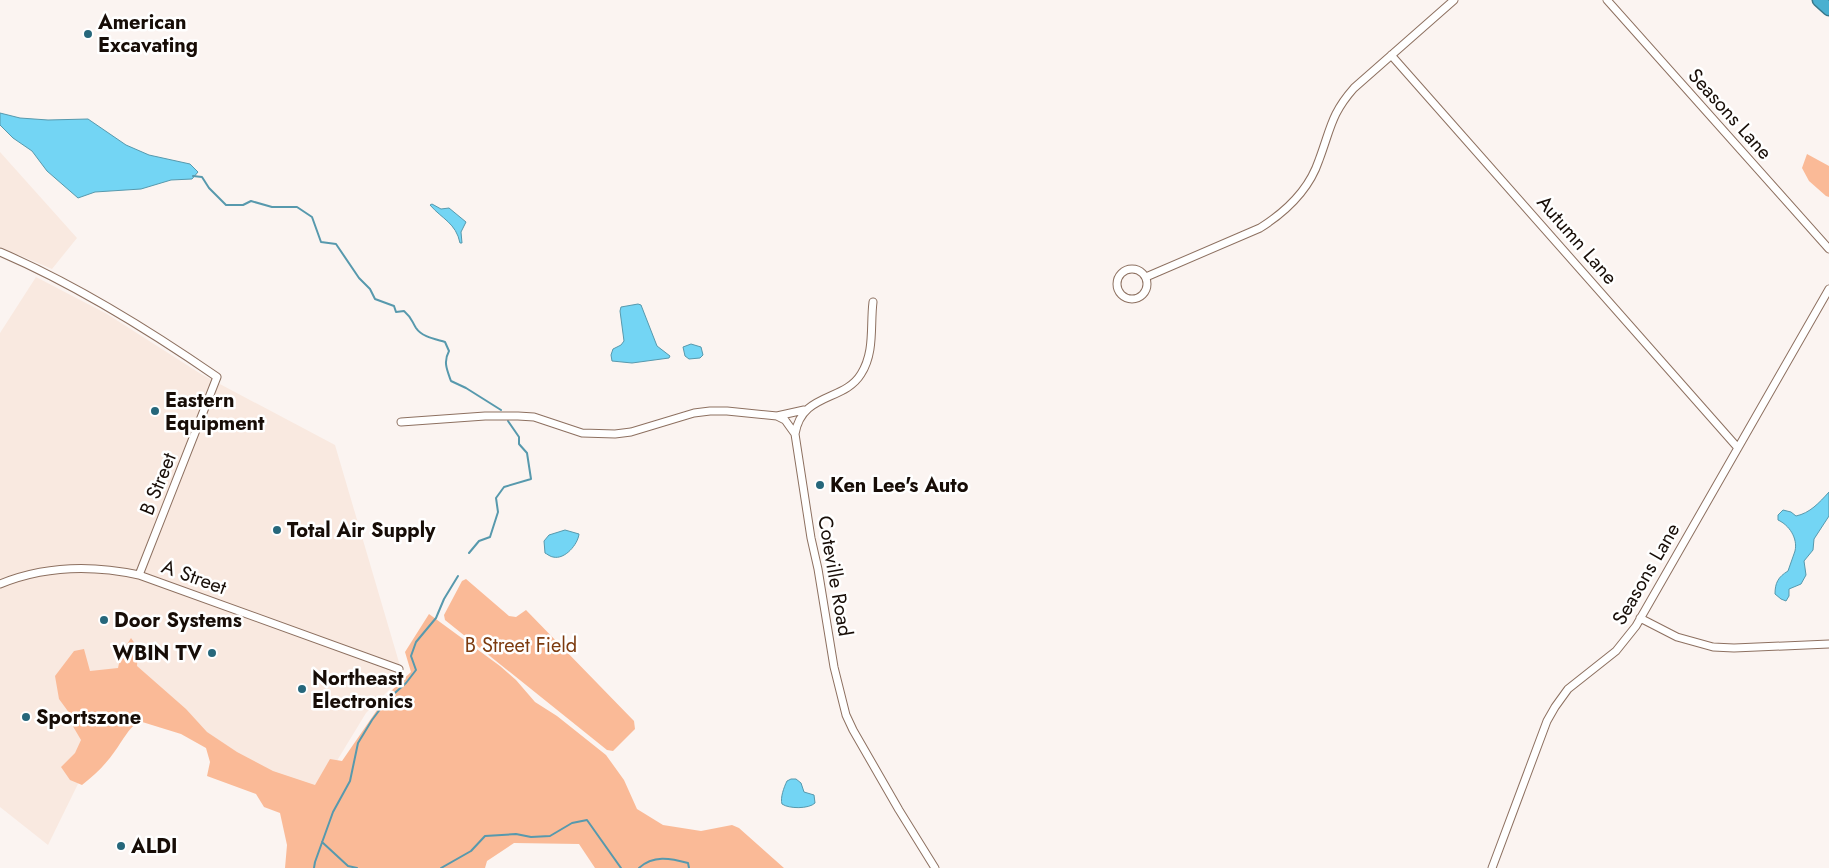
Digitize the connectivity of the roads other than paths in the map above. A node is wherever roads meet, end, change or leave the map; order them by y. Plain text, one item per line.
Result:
1 (1454, 0) edge
2 (1607, 0) edge
3 (1819, 0) edge
4 (1829, 9) edge
5 (1391, 54) junction
6 (1829, 250) edge
7 (0, 252) edge
8 (1146, 277) junction
9 (1829, 289) edge
10 (873, 302) dead end
11 (804, 410) junction
12 (777, 416) junction
13 (401, 422) dead end
14 (795, 434) junction
15 (1738, 448) junction
16 (139, 574) junction
17 (0, 584) edge
18 (1640, 618) junction
19 (1829, 644) edge
20 (399, 669) dead end
21 (935, 868) edge
22 (1492, 868) edge

1 - 5 street
2 - 6 street, Seasons Lane
3 - 4 highway
5 - 8 street
5 - 15 street, Autumn Lane
7 - 16 street, B Street
8 - 8 street
9 - 15 street, Seasons Lane
10 - 11 street
11 - 12 street
11 - 14 street
12 - 13 street
12 - 14 street
14 - 21 street, Coteville Road
15 - 18 street, Seasons Lane
16 - 17 street, A Street
16 - 20 street, A Street
18 - 19 street
18 - 22 street, Seasons Lane

